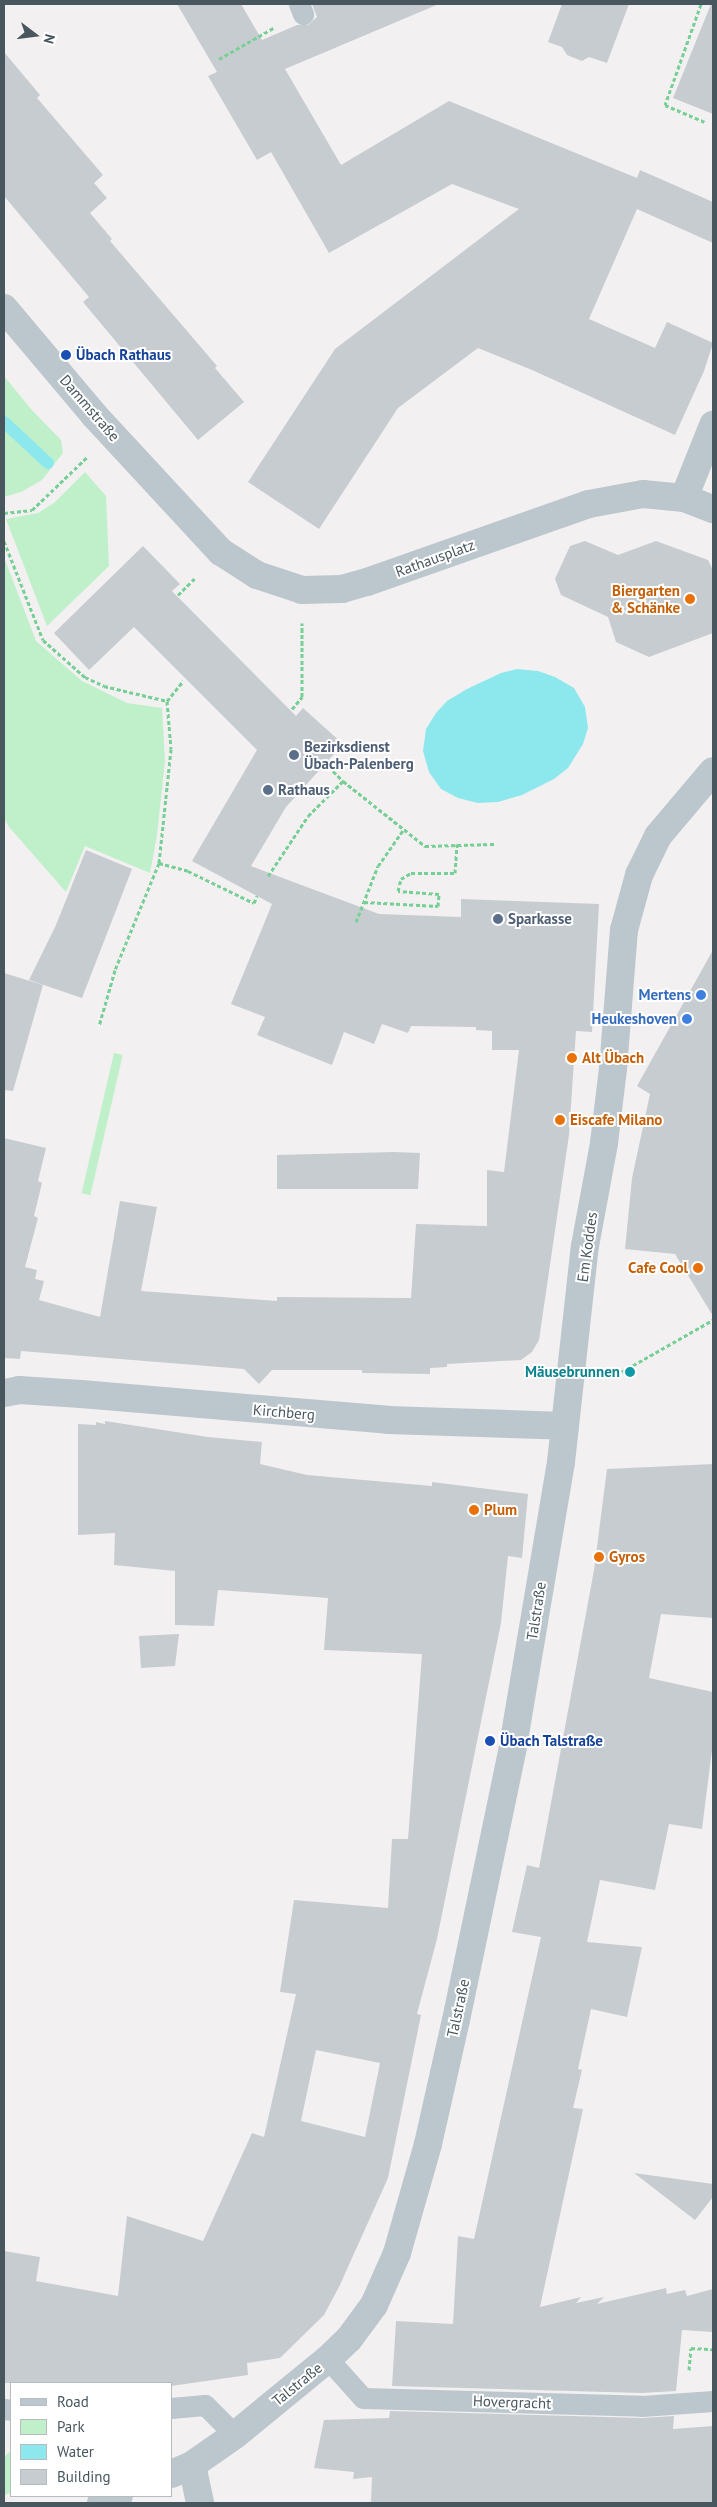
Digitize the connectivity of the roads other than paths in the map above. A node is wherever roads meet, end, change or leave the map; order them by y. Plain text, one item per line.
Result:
1 (4, 308) edge
2 (713, 425) edge
3 (684, 498) junction
4 (178, 506) joint
5 (713, 509) edge
6 (713, 771) edge
7 (4, 1393) edge
8 (565, 1426) junction
9 (328, 2359) junction
10 (713, 2401) edge
11 (172, 2408) edge
12 (235, 2435) junction
13 (182, 2469) edge
14 (117, 2497) edge
15 (102, 2503) edge
16 (200, 2503) edge

1 - 4 street, Dammstraße
2 - 3 street
3 - 4 street, Rathausplatz
3 - 5 street, Rathausplatz
6 - 8 street, Em Koddes
7 - 8 street, Kirchberg
8 - 9 street, Talstraße
9 - 10 lane, Hovergracht
9 - 12 street, Talstraße
11 - 12 lane
12 - 13 street, Talstraße
13 - 16 street, Talstraße
14 - 15 street

